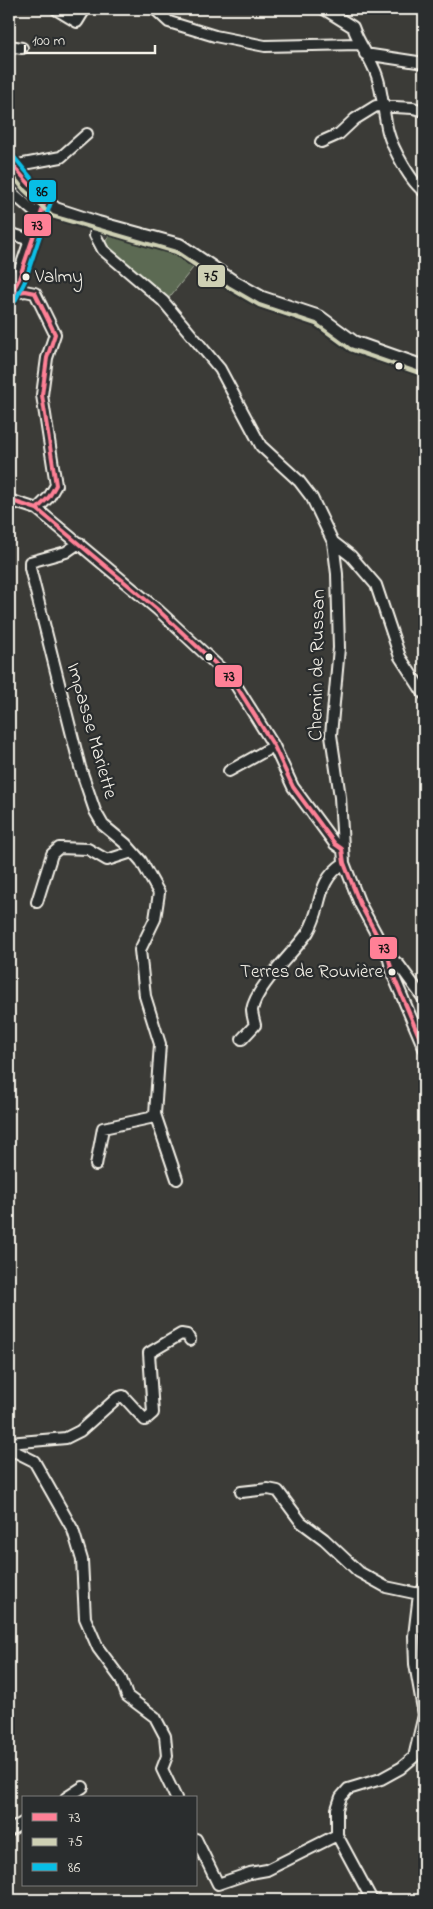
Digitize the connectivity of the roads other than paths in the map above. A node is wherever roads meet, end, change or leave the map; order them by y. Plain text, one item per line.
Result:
1 (85, 9) edge
2 (155, 9) edge
3 (324, 9) edge
4 (57, 10) dead end
5 (359, 44) junction
6 (9, 46) edge
7 (22, 48) dead end
8 (365, 54) junction
9 (424, 63) edge
10 (384, 106) junction
11 (424, 111) edge
12 (87, 134) dead end
13 (321, 142) dead end
14 (11, 164) edge
15 (424, 191) edge
16 (10, 195) edge
17 (45, 202) junction
18 (40, 217) junction
19 (98, 224) junction
20 (9, 233) edge
21 (33, 242) junction
22 (10, 295) edge
23 (424, 368) edge
24 (9, 500) edge
25 (38, 509) junction
26 (333, 542) junction
27 (79, 543) junction
28 (424, 694) edge
29 (274, 746) junction
30 (228, 770) dead end
31 (342, 849) junction
32 (132, 852) junction
33 (344, 862) junction
34 (37, 902) dead end
35 (388, 956) junction
36 (424, 1000) edge
37 (242, 1039) dead end
38 (424, 1048) edge
39 (155, 1114) junction
40 (96, 1165) dead end
41 (177, 1179) dead end
42 (190, 1340) dead end
43 (9, 1443) edge
44 (9, 1452) edge
45 (241, 1492) dead end
46 (421, 1591) edge
47 (424, 1715) edge
48 (83, 1787) dead end
49 (69, 1796) edge
50 (175, 1796) edge
51 (22, 1823) edge
52 (9, 1831) edge
53 (337, 1835) junction
54 (198, 1843) edge
55 (372, 1900) edge

1 - 4 street
2 - 5 street
3 - 5 street
5 - 8 street
6 - 7 street
8 - 9 street
8 - 10 street
10 - 11 street
10 - 13 street
10 - 15 street
12 - 14 street
14 - 17 street
16 - 18 street
17 - 18 street
17 - 19 street
18 - 21 street
19 - 23 street
19 - 26 street, Chemin de Russan
20 - 21 street
21 - 22 street
22 - 25 street
24 - 25 street
25 - 27 street
26 - 28 street
26 - 31 street, Chemin de Russan
27 - 29 street
27 - 32 street, Impasse Mariette
29 - 30 street
29 - 31 street
31 - 33 street, Chemin de Russan
32 - 34 street
32 - 39 street, Impasse Mariette
33 - 35 street, Chemin de Russan
33 - 37 street
35 - 36 street
35 - 38 street
39 - 40 street
39 - 41 street, Impasse Mariette
42 - 43 street
44 - 50 street
45 - 46 street
46 - 47 street
47 - 53 street
48 - 49 street
51 - 52 street
53 - 54 street
53 - 55 street

